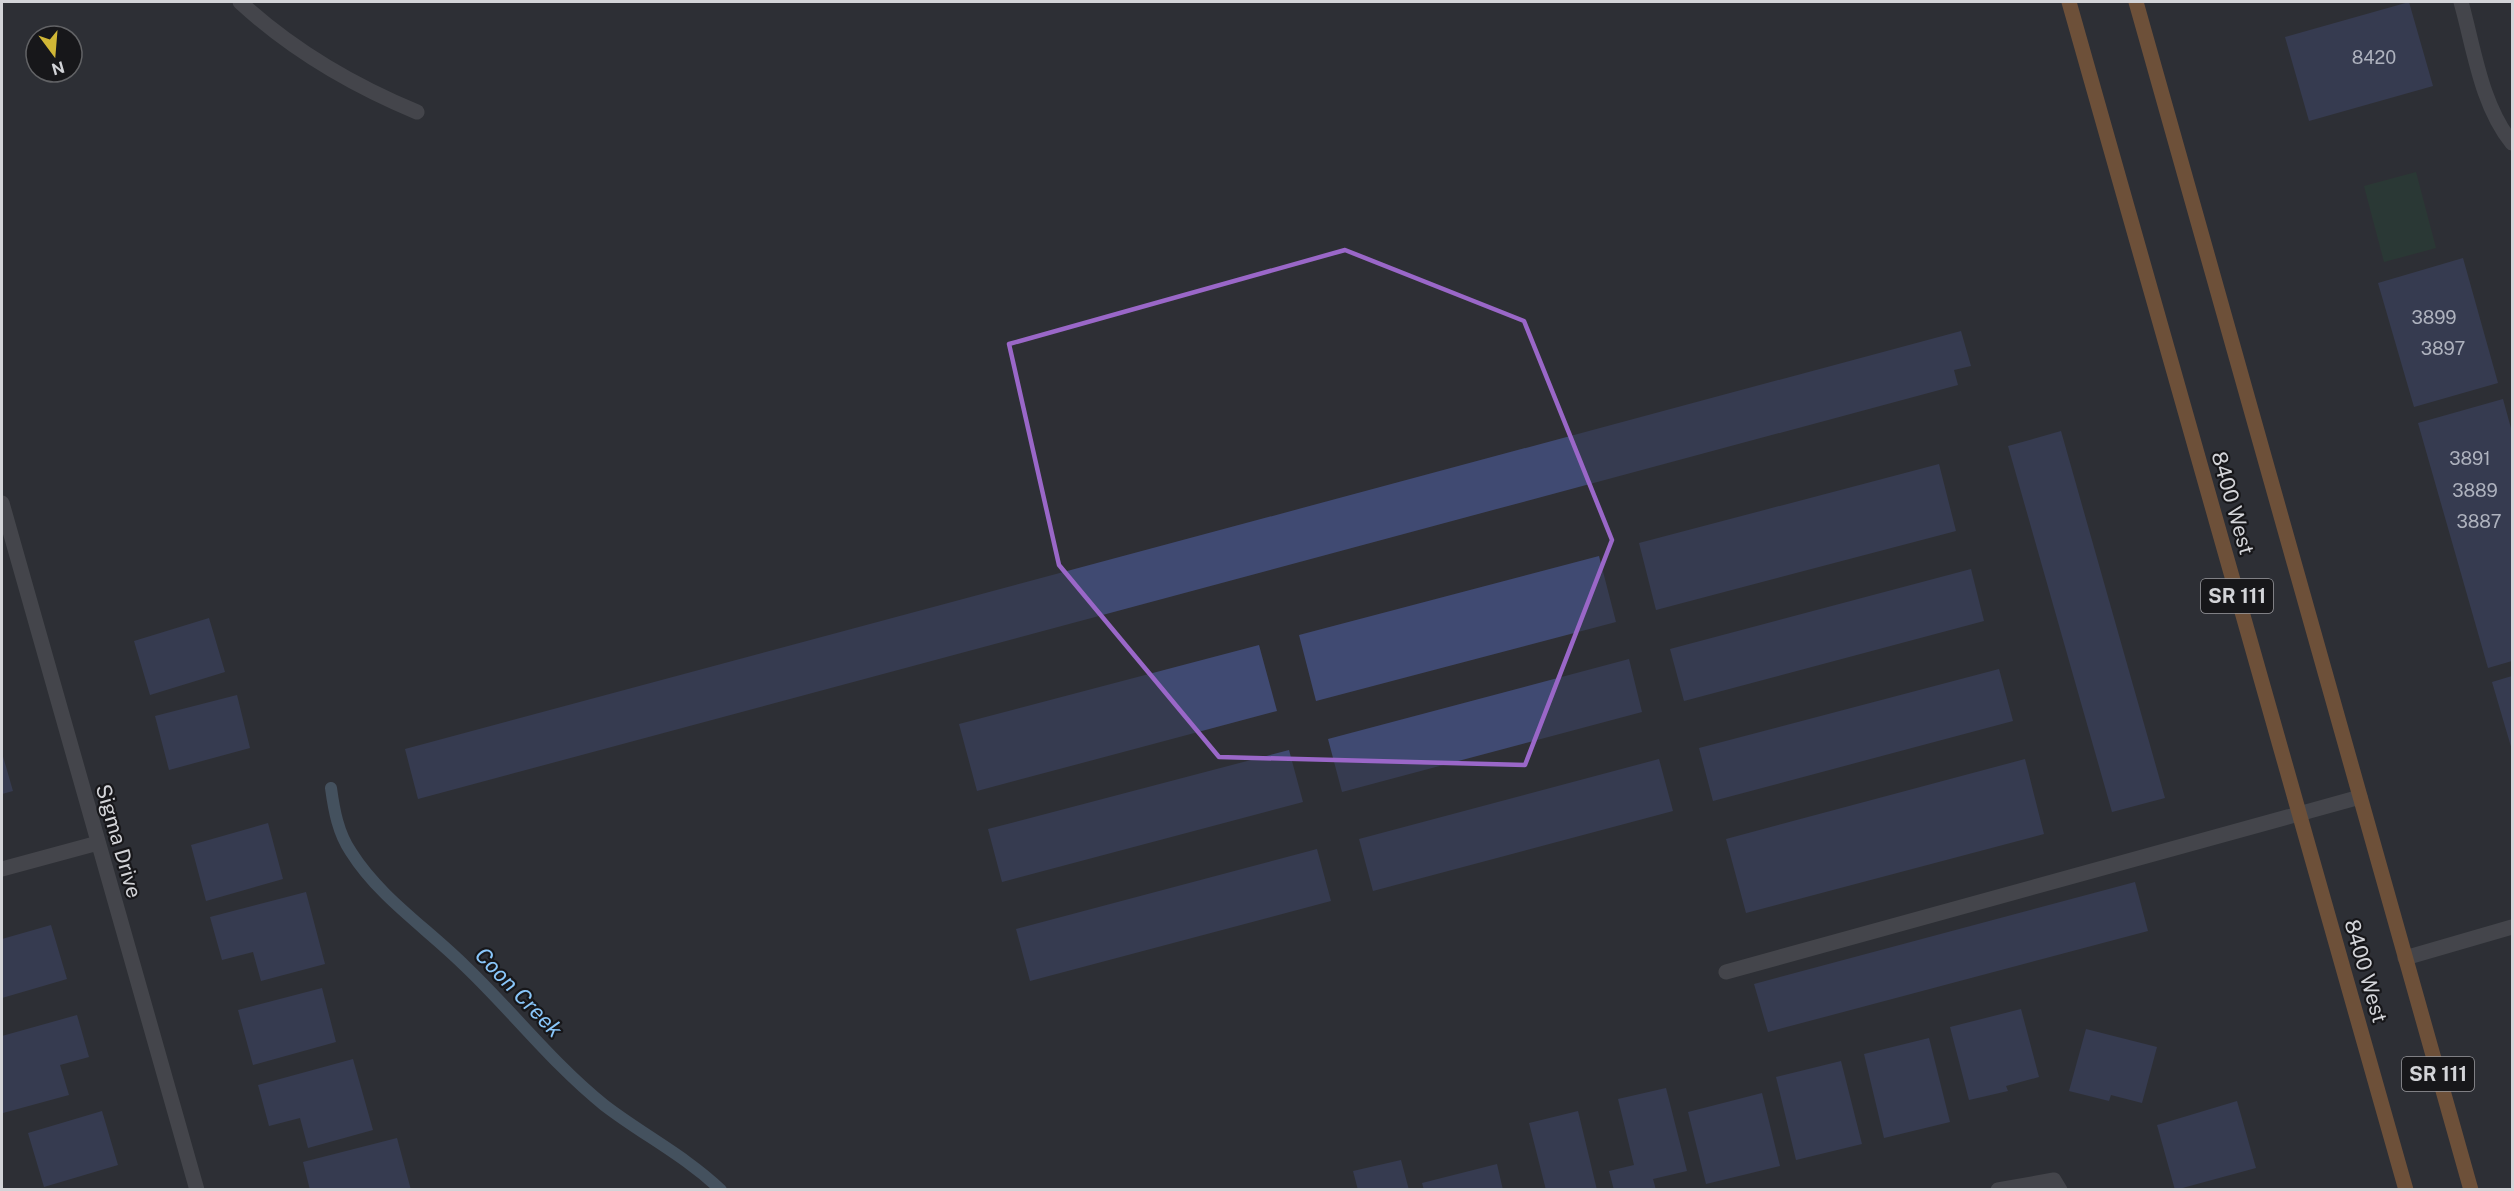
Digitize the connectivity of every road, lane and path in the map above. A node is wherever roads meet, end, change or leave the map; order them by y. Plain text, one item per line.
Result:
1 (240, 2) edge
2 (2069, 2) edge
3 (2136, 2) edge
4 (2461, 2) edge
5 (417, 112) dead end
6 (2512, 143) edge
7 (2, 503) edge
8 (2360, 797) junction
9 (2299, 814) junction
10 (98, 843) junction
11 (2, 869) edge
12 (2512, 927) edge
13 (2405, 958) junction
14 (1726, 972) dead end
15 (2057, 1185) edge
16 (198, 1190) edge
17 (1998, 1190) edge
18 (2406, 1190) edge
19 (2471, 1190) edge

1 - 5 street
2 - 9 main road, 8400 West / SR 111
3 - 8 main road, 8400 West / SR 111
4 - 6 street
7 - 10 street, Sigma Drive
8 - 9 street
8 - 13 main road, 8400 West / SR 111
9 - 14 street
9 - 18 main road, 8400 West / SR 111
10 - 11 street
10 - 16 street, Sigma Drive
12 - 13 street
13 - 19 main road, 8400 West / SR 111
15 - 17 street

